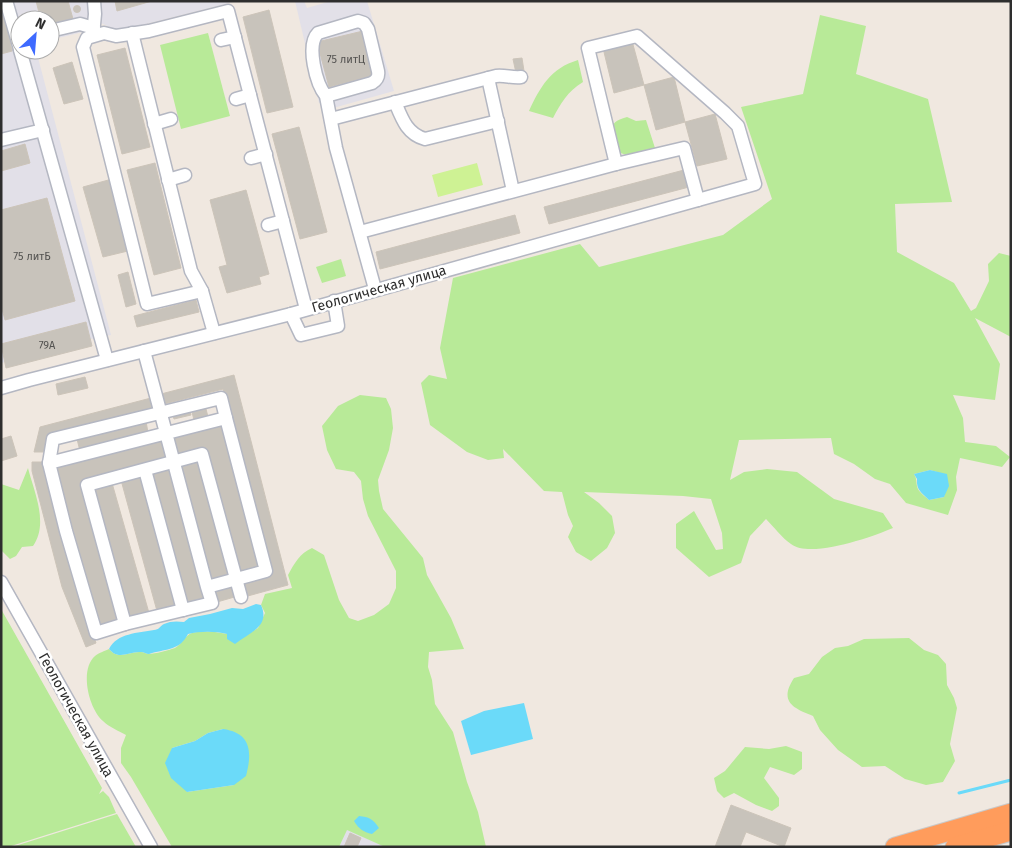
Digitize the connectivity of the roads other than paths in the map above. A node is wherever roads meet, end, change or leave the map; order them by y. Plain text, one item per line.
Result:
1 (94, 1) edge
2 (7, 4) dead end
3 (10, 14) edge
4 (60, 29) edge
5 (94, 32) junction
6 (132, 33) junction
7 (235, 37) junction
8 (221, 40) dead end
9 (23, 60) edge
10 (521, 77) dead end
11 (488, 78) junction
12 (250, 96) junction
13 (326, 96) junction
14 (236, 99) dead end
15 (395, 102) junction
16 (171, 119) dead end
17 (331, 119) junction
18 (498, 121) junction
19 (154, 124) junction
20 (43, 130) junction
21 (1, 140) edge
22 (266, 154) junction
23 (251, 158) dead end
24 (616, 164) junction
25 (185, 175) dead end
26 (168, 180) junction
27 (513, 191) junction
28 (698, 200) junction
29 (283, 221) junction
30 (268, 225) dead end
31 (360, 232) junction
32 (375, 289) junction
33 (202, 291) junction
34 (334, 301) junction
35 (306, 309) junction
36 (291, 314) junction
37 (214, 333) junction
38 (144, 351) junction
39 (107, 360) junction
40 (1, 388) edge
41 (161, 414) junction
42 (226, 418) junction
43 (166, 432) junction
44 (174, 462) junction
45 (49, 463) junction
46 (145, 470) junction
47 (236, 579) junction
48 (1, 582) edge
49 (208, 587) junction
50 (241, 597) dead end
51 (183, 610) junction
52 (125, 624) junction
53 (1011, 813) edge
54 (1011, 831) edge
55 (151, 847) edge
56 (895, 847) edge
57 (956, 847) edge

1 - 5 street
2 - 3 street
4 - 5 street
5 - 6 street
5 - 33 street
6 - 7 street
6 - 19 street
7 - 8 street
7 - 12 street
9 - 20 street
10 - 11 street
11 - 15 street
11 - 18 street
12 - 14 street
12 - 22 street
13 - 13 street
13 - 17 street
15 - 17 street
15 - 18 street
16 - 19 street
17 - 31 street
18 - 27 street
19 - 26 street
20 - 21 street
20 - 39 street
22 - 23 street
22 - 29 street
24 - 27 street
24 - 28 street
24 - 28 street, Геологическая улица
25 - 26 street
26 - 33 street
27 - 31 street
28 - 32 street, Геологическая улица
29 - 30 street
29 - 35 street
31 - 32 street
32 - 34 street, Геологическая улица
33 - 37 street
34 - 35 street, Геологическая улица
34 - 36 street
35 - 36 street, Геологическая улица
36 - 37 street, Геологическая улица
37 - 38 street, Геологическая улица
38 - 39 street, Геологическая улица
38 - 41 street
39 - 40 street, Геологическая улица
41 - 42 street
41 - 43 street
41 - 45 street
42 - 43 street
42 - 47 street
43 - 44 street
43 - 45 street
44 - 46 street
44 - 47 street
44 - 49 street
45 - 52 street
46 - 51 street
46 - 52 street
47 - 49 street
47 - 50 street
48 - 55 street, Геологическая улица
49 - 51 street
51 - 52 street
53 - 56 highway
54 - 57 highway

